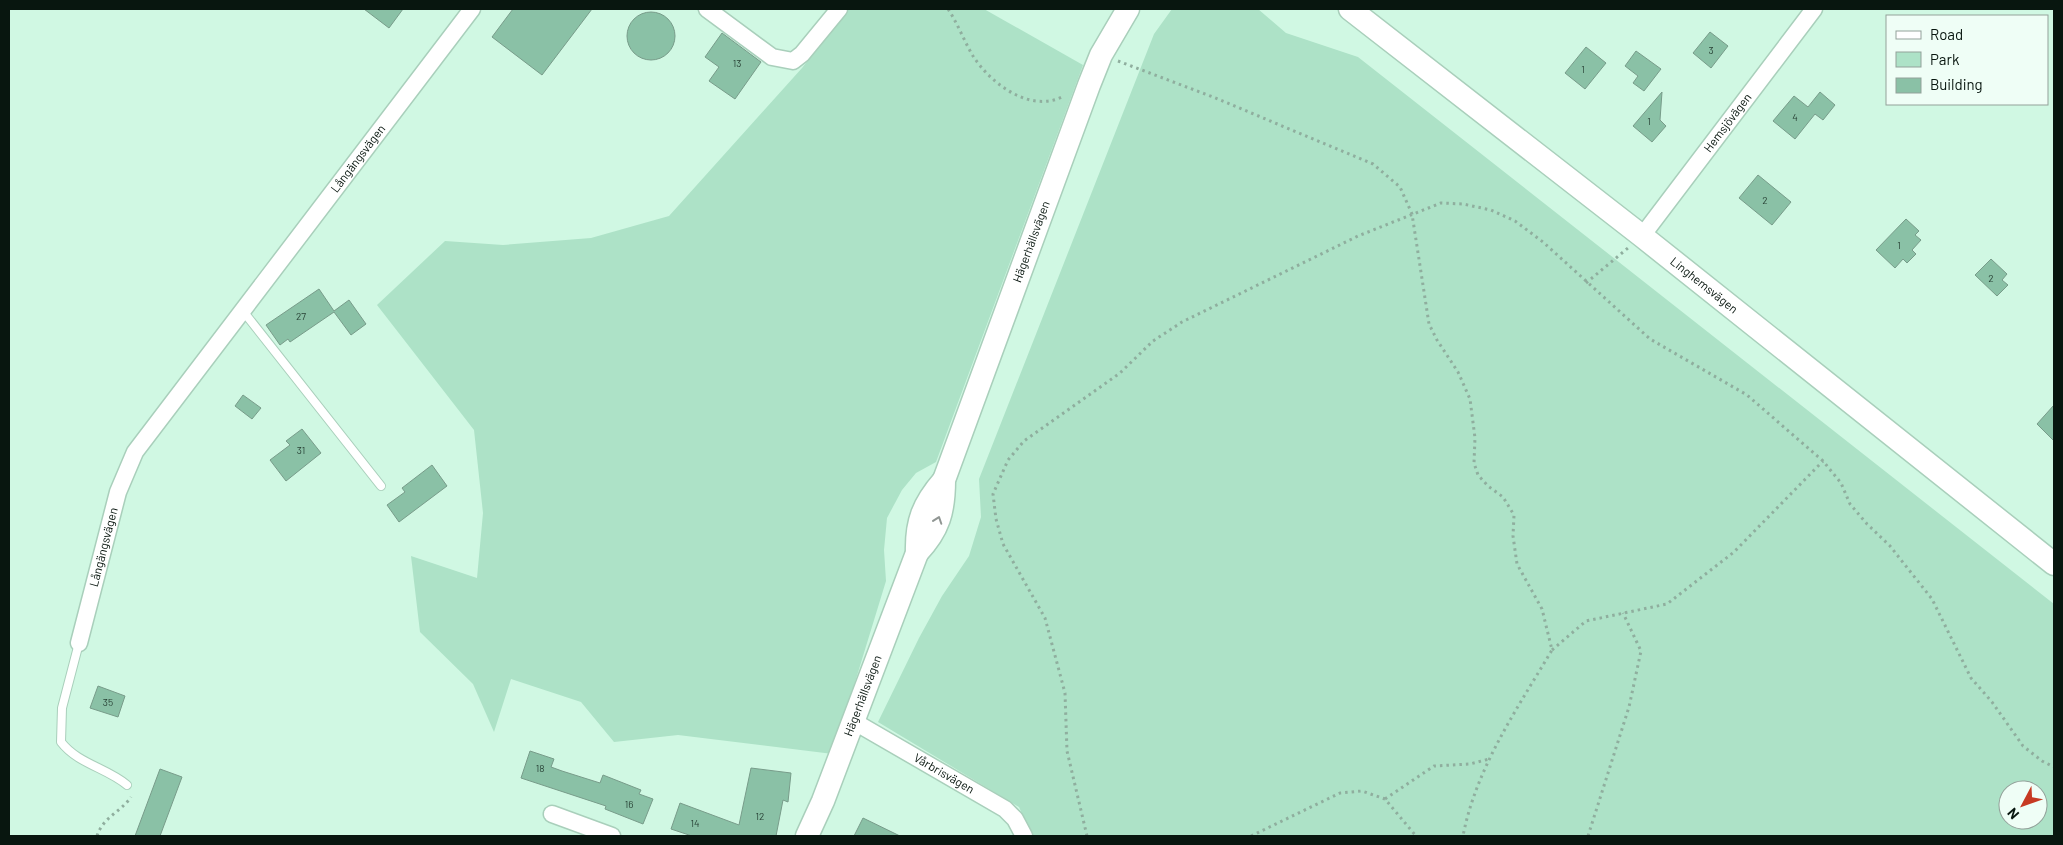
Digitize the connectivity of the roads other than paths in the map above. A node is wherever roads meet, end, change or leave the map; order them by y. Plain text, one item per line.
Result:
1 (472, 9) edge
2 (707, 9) edge
3 (839, 9) edge
4 (1128, 9) edge
5 (1350, 9) edge
6 (1814, 9) edge
7 (1642, 236) junction
8 (243, 310) junction
9 (381, 486) dead end
10 (2054, 564) edge
11 (79, 643) joint
12 (854, 721) junction
13 (127, 785) road end
14 (552, 814) dead end
15 (612, 836) edge
16 (807, 836) edge
17 (1024, 836) edge

1 - 8 street, Långängsvägen
2 - 3 street
4 - 12 street, Hägerhällsvägen
5 - 7 street, Linghemsvägen
6 - 7 street, Hemsjövägen
7 - 10 street, Linghemsvägen
8 - 9 lane
8 - 11 street, Långängsvägen
11 - 13 lane, Långängsvägen
12 - 16 street, Hägerhällsvägen
12 - 17 street, Vårbrisvägen
14 - 15 street

